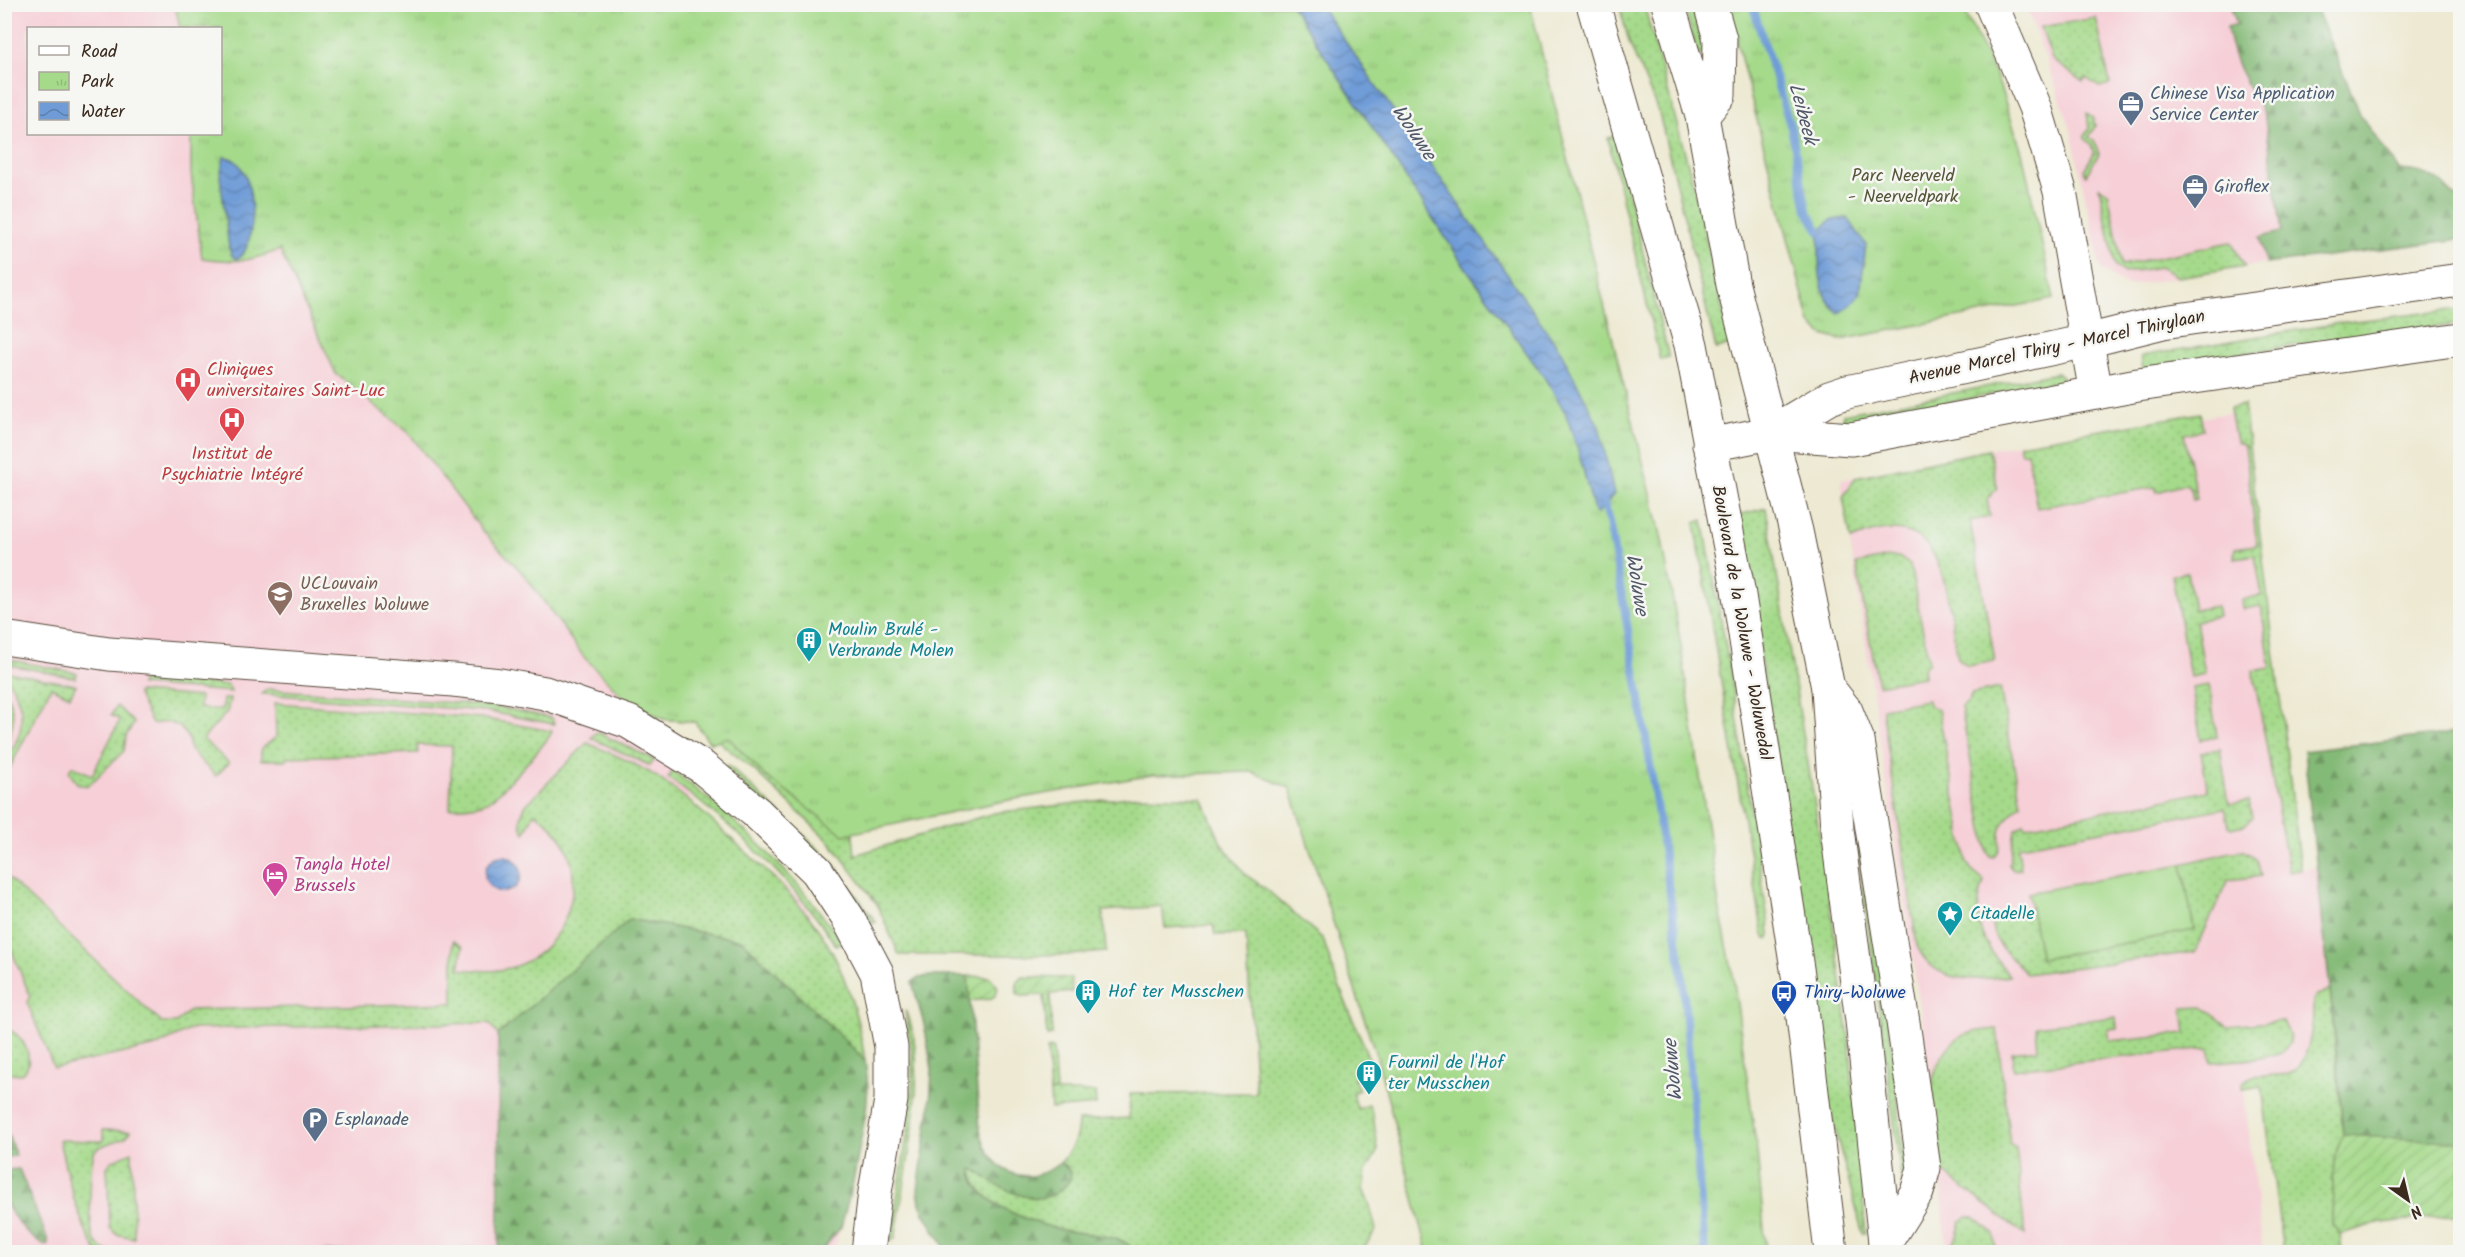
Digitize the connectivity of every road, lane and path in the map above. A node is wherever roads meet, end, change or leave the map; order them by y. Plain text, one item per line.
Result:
1 (1593, 4) edge
2 (1668, 4) edge
3 (1710, 4) edge
4 (1991, 4) edge
5 (1702, 116) junction
6 (2460, 280) edge
7 (2460, 339) edge
8 (2087, 341) junction
9 (2096, 393) junction
10 (1770, 433) junction
11 (1709, 445) junction
12 (4, 638) edge
13 (1828, 688) junction
14 (1885, 1248) edge
15 (867, 1252) edge
16 (1831, 1252) edge

1 - 11 main road, Boulevard de la Woluwe - Woluwedal
2 - 5 main road
3 - 5 main road
4 - 8 main road
5 - 10 main road
6 - 8 main road, Avenue Marcel Thiry - Marcel Thirylaan
7 - 9 main road, Avenue Marcel Thiry - Marcel Thirylaan
8 - 9 main road
8 - 10 main road, Avenue Marcel Thiry - Marcel Thirylaan
9 - 10 main road, Avenue Marcel Thiry - Marcel Thirylaan
10 - 11 main road, Avenue Marcel Thiry - Marcel Thirylaan
10 - 13 main road
11 - 16 main road, Boulevard de la Woluwe - Woluwedal
12 - 15 main road
13 - 14 main road
13 - 14 main road

